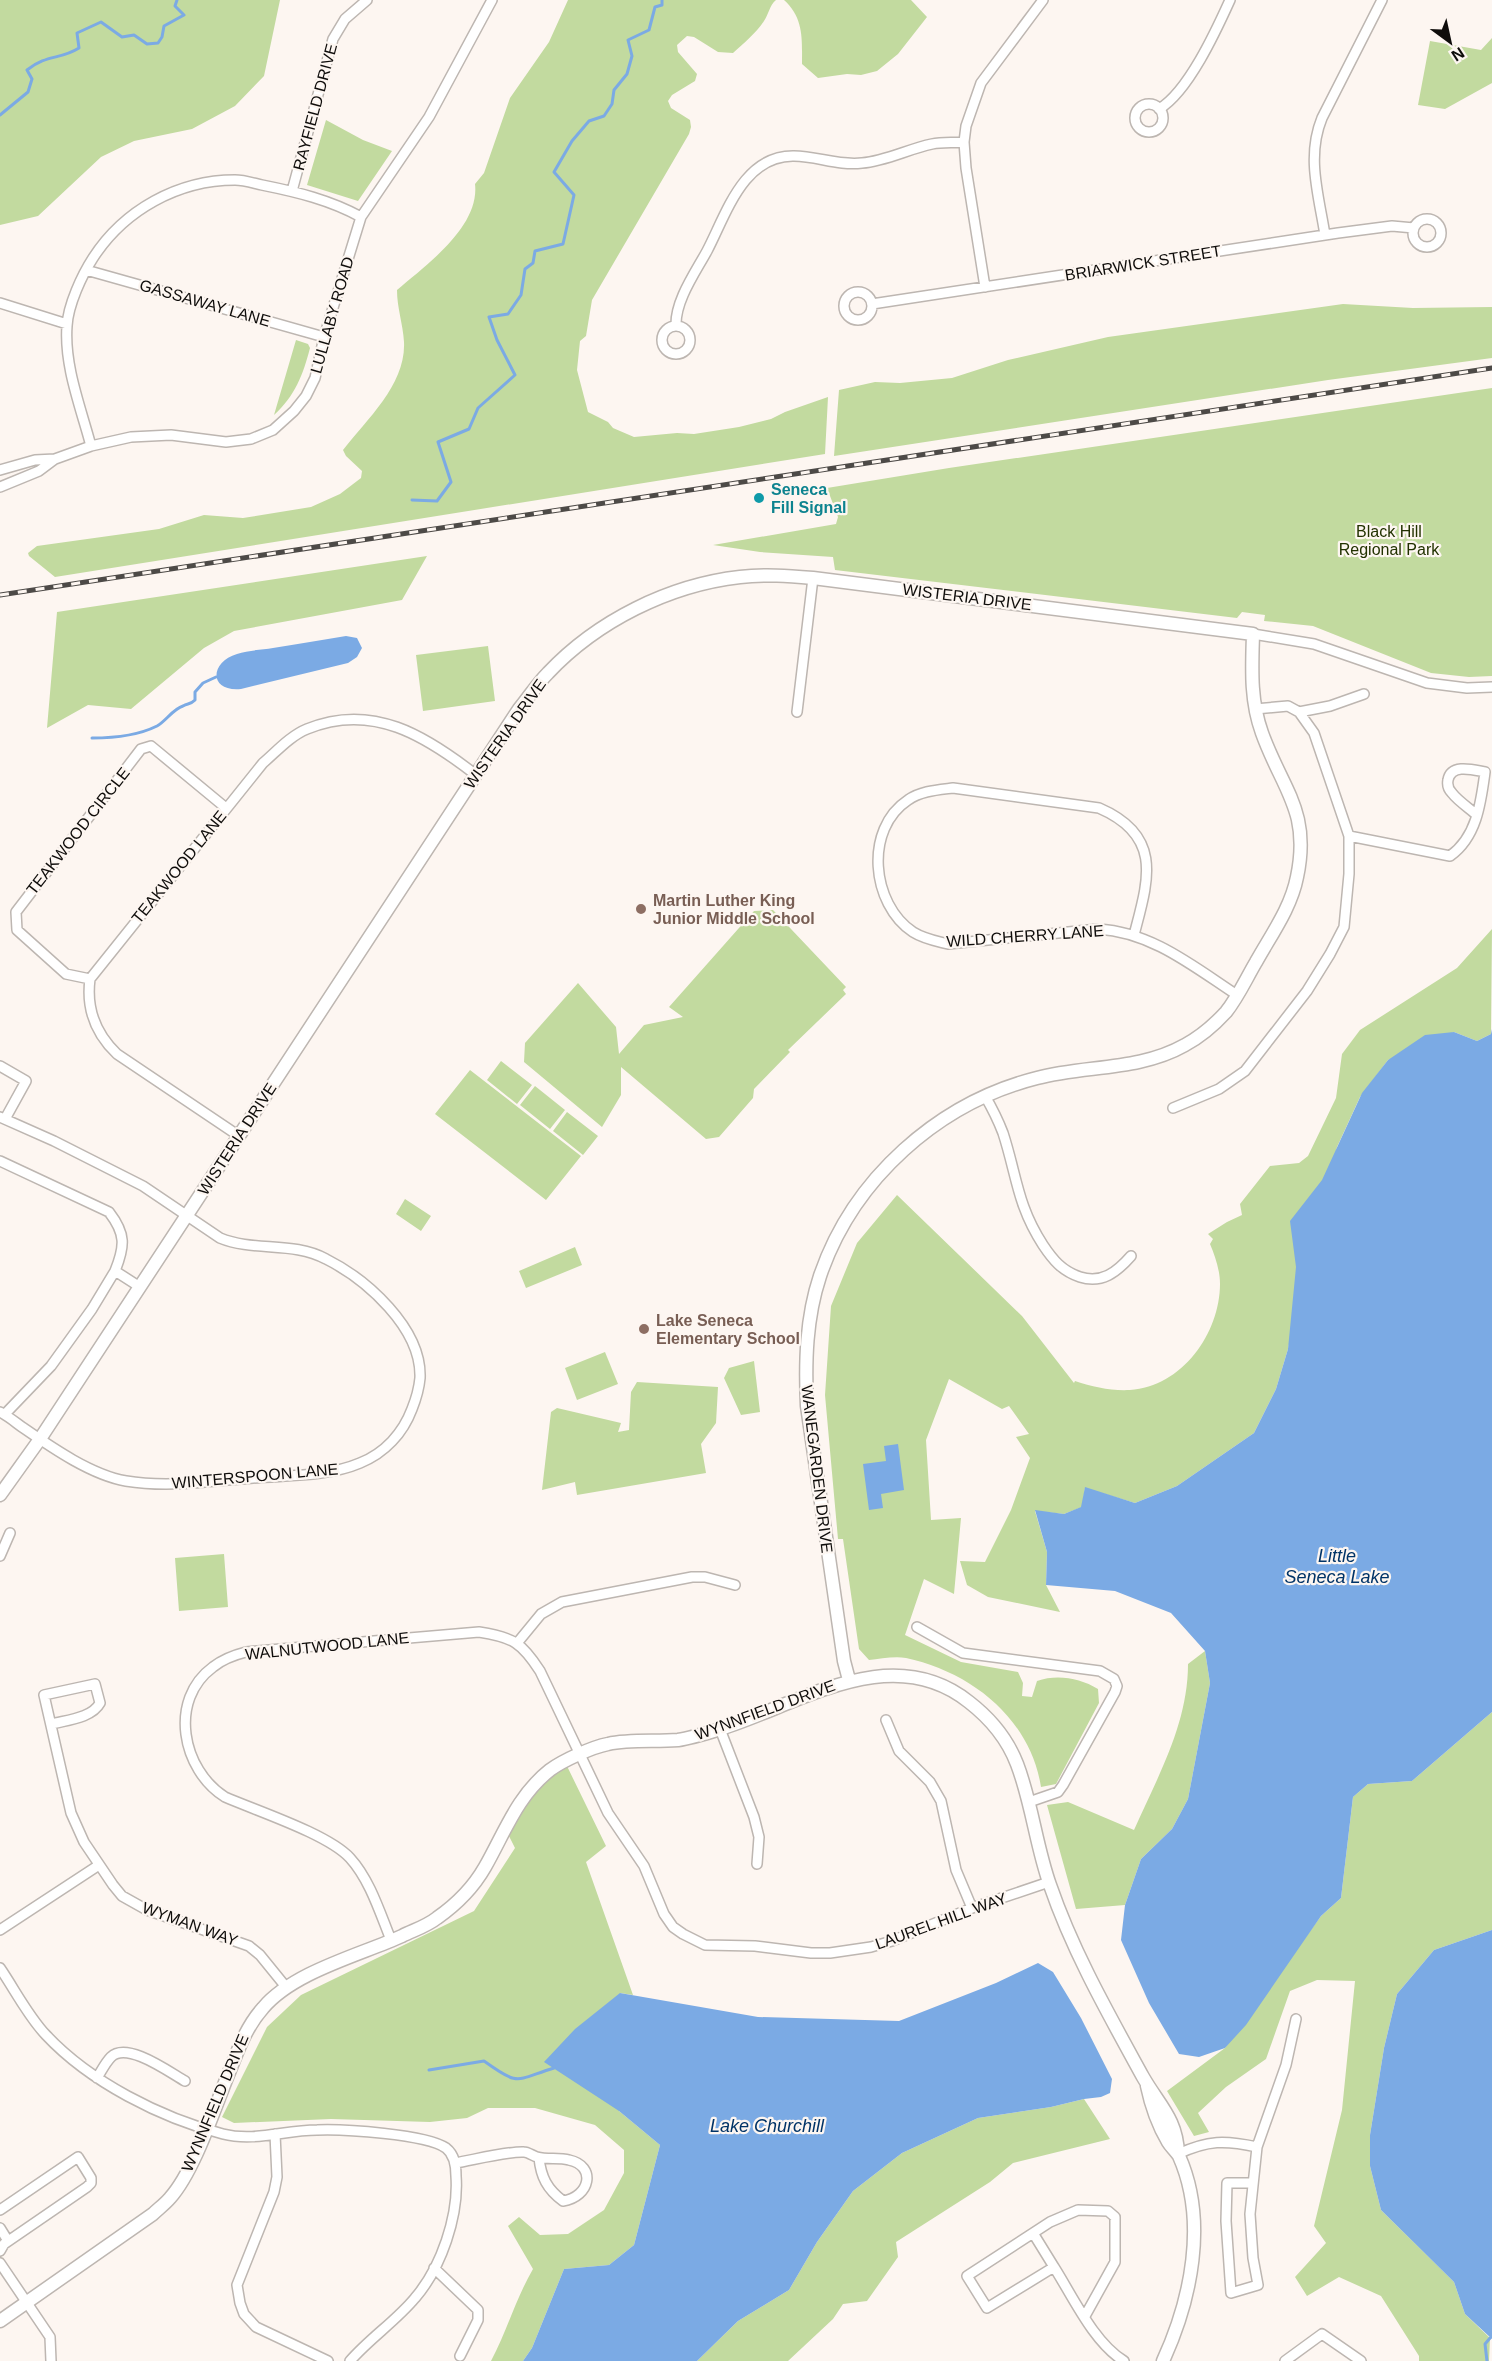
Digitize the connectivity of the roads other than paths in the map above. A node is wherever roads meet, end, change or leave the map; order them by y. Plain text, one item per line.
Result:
1 (368, 0) edge
2 (492, 0) edge
3 (1043, 0) edge
4 (1230, 0) edge
5 (1382, 0) edge
6 (1159, 109) dead end
7 (964, 142) junction
8 (292, 191) junction
9 (361, 217) junction
10 (1414, 228) dead end
11 (1325, 235) junction
12 (86, 270) junction
13 (985, 286) junction
14 (0, 303) edge
15 (872, 304) dead end
16 (67, 324) junction
17 (676, 326) dead end
18 (324, 337) junction
19 (91, 446) junction
20 (55, 459) junction
21 (0, 470) edge
22 (0, 487) edge
23 (813, 578) junction
24 (1253, 634) junction
25 (1492, 687) edge
26 (1364, 694) dead end
27 (1255, 709) junction
28 (797, 712) dead end
29 (1299, 712) junction
30 (476, 775) junction
31 (226, 808) junction
32 (1477, 815) junction
33 (1349, 836) junction
34 (1134, 935) junction
35 (90, 979) junction
36 (1237, 995) junction
37 (0, 1066) edge
38 (985, 1096) junction
39 (1173, 1108) dead end
40 (2, 1118) edge
41 (239, 1136) junction
42 (0, 1161) edge
43 (187, 1215) junction
44 (1131, 1256) dead end
45 (115, 1271) junction
46 (140, 1287) junction
47 (2, 1413) edge
48 (40, 1439) junction
49 (0, 1495) edge
50 (10, 1533) dead end
51 (0, 1556) edge
52 (735, 1585) dead end
53 (917, 1627) dead end
54 (518, 1642) junction
55 (849, 1680) junction
56 (886, 1720) dead end
57 (52, 1724) junction
58 (720, 1729) junction
59 (579, 1755) junction
60 (1029, 1802) junction
61 (757, 1864) dead end
62 (99, 1865) junction
63 (1048, 1882) junction
64 (972, 1908) junction
65 (0, 1930) edge
66 (391, 1940) junction
67 (0, 1968) edge
68 (286, 1987) junction
69 (1296, 2019) dead end
70 (98, 2078) junction
71 (185, 2081) dead end
72 (206, 2129) junction
73 (275, 2134) junction
74 (1257, 2147) junction
75 (1178, 2154) junction
76 (539, 2158) junction
77 (455, 2163) junction
78 (1252, 2183) junction
79 (0, 2210) edge
80 (0, 2228) edge
81 (1033, 2233) junction
82 (8, 2241) junction
83 (0, 2251) edge
84 (0, 2263) edge
85 (1054, 2267) junction
86 (434, 2268) junction
87 (27, 2302) junction
88 (1085, 2316) junction
89 (0, 2321) edge
90 (460, 2356) dead end
91 (51, 2361) edge
92 (328, 2361) edge
93 (350, 2361) edge
94 (1124, 2361) edge
95 (1163, 2361) edge
96 (1285, 2361) edge
97 (1361, 2361) edge

1 - 8 street, RAYFIELD DRIVE
2 - 9 street, LULLABY ROAD
3 - 7 street
4 - 6 street
5 - 11 street
7 - 13 street
7 - 17 street
8 - 9 street
8 - 12 street
9 - 18 street, LULLABY ROAD
10 - 11 street, BRIARWICK STREET
11 - 13 street, BRIARWICK STREET
12 - 16 street
12 - 18 street, GASSAWAY LANE
13 - 15 street, BRIARWICK STREET
14 - 16 street
16 - 19 street
18 - 19 street, LULLABY ROAD
19 - 20 street, LULLABY ROAD
20 - 21 street, LULLABY ROAD
20 - 22 street, LULLABY ROAD
23 - 24 street, WISTERIA DRIVE
23 - 28 street
23 - 30 street, WISTERIA DRIVE
24 - 25 street, WISTERIA DRIVE
24 - 27 street, WANEGARDEN DRIVE
26 - 29 street
27 - 29 street
27 - 36 street, WANEGARDEN DRIVE
29 - 33 street
30 - 31 street, TEAKWOOD LANE
30 - 41 street, WISTERIA DRIVE
31 - 35 street, TEAKWOOD LANE
31 - 35 street, TEAKWOOD CIRCLE
32 - 32 street
32 - 33 street
33 - 39 street
34 - 34 street, WILD CHERRY LANE
34 - 36 street, WILD CHERRY LANE
35 - 41 street
36 - 38 street, WANEGARDEN DRIVE
37 - 40 street, WINTERSPOON LANE
38 - 44 street
38 - 55 street, WANEGARDEN DRIVE
40 - 43 street, WINTERSPOON LANE
41 - 43 street, WISTERIA DRIVE
42 - 45 street
43 - 46 street, WISTERIA DRIVE
43 - 48 street, WINTERSPOON LANE
45 - 46 street
45 - 47 street
46 - 48 street, WISTERIA DRIVE
47 - 48 street, WINTERSPOON LANE
48 - 49 street, WISTERIA DRIVE
50 - 51 street
52 - 54 street
53 - 60 street
54 - 59 street
54 - 66 street, WALNUTWOOD LANE
55 - 58 street, WYNNFIELD DRIVE
55 - 60 street, WYNNFIELD DRIVE
56 - 64 street
57 - 57 street, WYMAN WAY
57 - 62 street, WYMAN WAY
58 - 59 street, WYNNFIELD DRIVE
58 - 61 street
59 - 64 street, LAUREL HILL WAY
59 - 66 street, WYNNFIELD DRIVE
60 - 63 street, WYNNFIELD DRIVE
62 - 65 street
62 - 68 street, WYMAN WAY
63 - 64 street, LAUREL HILL WAY
63 - 75 street, WYNNFIELD DRIVE
66 - 68 street, WYNNFIELD DRIVE
67 - 70 street
68 - 72 street, WYNNFIELD DRIVE
69 - 74 street
70 - 71 street
70 - 72 street
72 - 73 street
72 - 87 street, WYNNFIELD DRIVE
73 - 77 street
73 - 92 street
74 - 75 street
74 - 78 street
75 - 95 street, WYNNFIELD DRIVE
76 - 76 street
76 - 77 street
77 - 86 street
78 - 78 street
79 - 82 street
80 - 82 street
81 - 85 street
81 - 85 street
81 - 88 street
82 - 83 street
84 - 87 street
85 - 88 street
86 - 90 street
86 - 93 street
87 - 89 street, WYNNFIELD DRIVE
87 - 91 street
88 - 94 street
96 - 97 street

